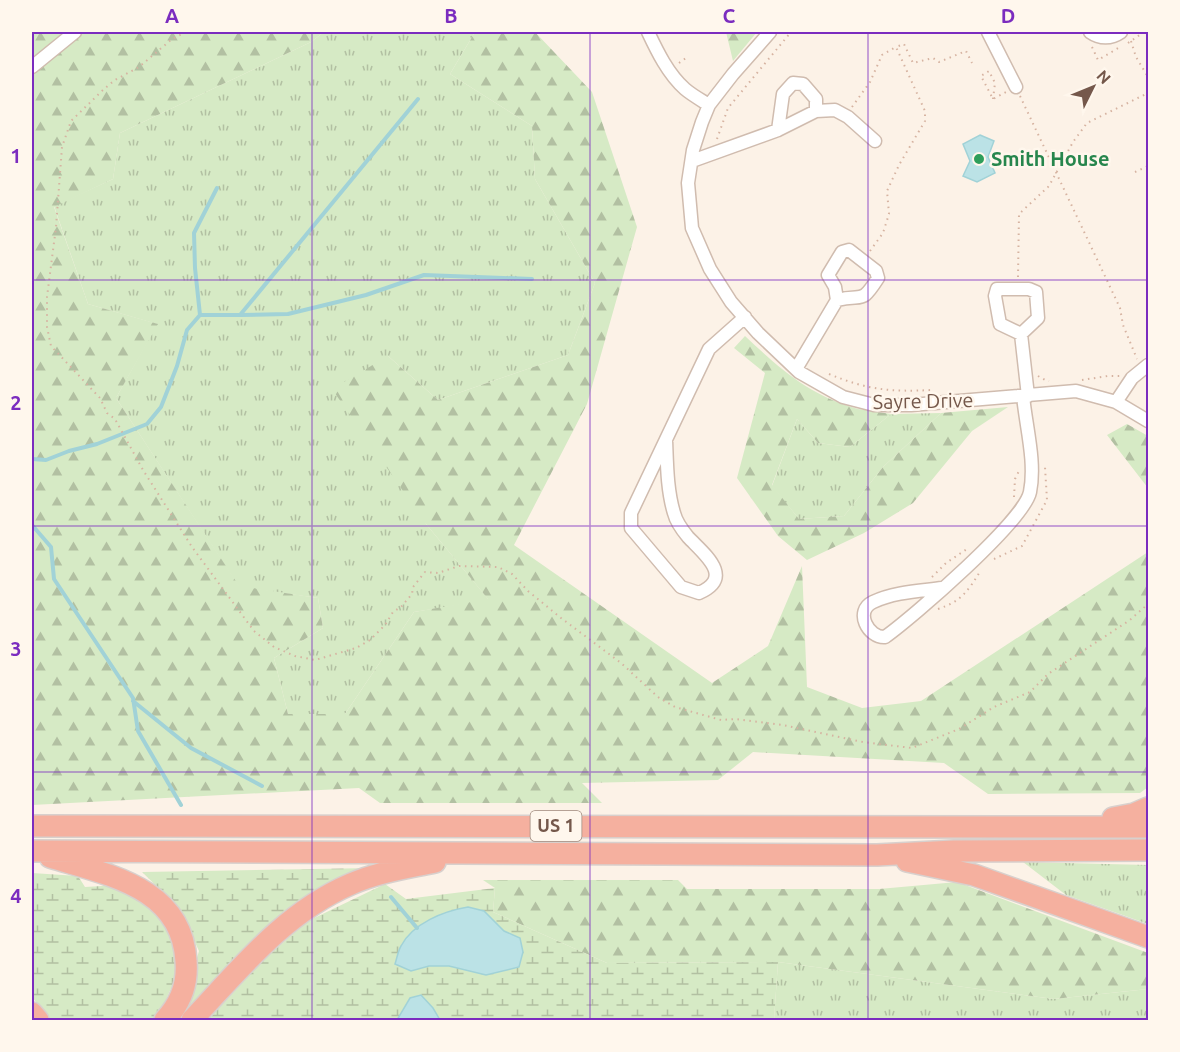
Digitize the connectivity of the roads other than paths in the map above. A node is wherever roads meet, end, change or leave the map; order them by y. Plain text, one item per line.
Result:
1 (75, 32) edge
2 (648, 32) edge
3 (770, 32) edge
4 (988, 32) edge
5 (1090, 32) edge
6 (1121, 32) edge
7 (32, 67) edge
8 (1016, 87) road end
9 (709, 105) junction
10 (816, 111) junction
11 (778, 130) junction
12 (875, 141) dead end
13 (692, 161) junction
14 (837, 300) junction
15 (745, 317) junction
16 (1021, 334) dead end
17 (1145, 367) edge
18 (796, 369) junction
19 (1026, 396) junction
20 (1116, 402) junction
21 (1149, 421) edge
22 (666, 440) junction
23 (942, 588) junction
24 (1149, 808) edge
25 (1081, 825) junction
26 (32, 826) edge
27 (1149, 827) edge
28 (1149, 850) edge
29 (32, 851) edge
30 (481, 853) junction
31 (877, 855) junction
32 (1149, 937) edge
33 (32, 1013) edge
34 (38, 1020) edge
35 (165, 1020) edge
36 (192, 1020) edge

1 - 7 street
2 - 9 street
3 - 9 street, Sayre Drive
4 - 8 street
5 - 6 street
9 - 13 street, Sayre Drive
10 - 11 street
10 - 11 street
10 - 12 street
11 - 13 street
13 - 15 street, Sayre Drive
14 - 14 street
14 - 18 street
15 - 18 street, Sayre Drive
15 - 22 street
16 - 19 street
17 - 20 street
18 - 19 street, Sayre Drive
19 - 20 street, Sayre Drive
19 - 23 street
20 - 21 street, Sayre Drive
22 - 22 street
23 - 23 street
24 - 25 highway
25 - 26 highway, US 1
25 - 27 highway, US 1
28 - 31 highway, US 1
29 - 30 highway, US 1
29 - 35 highway
30 - 31 highway, US 1
30 - 36 highway
31 - 32 highway
33 - 34 highway

